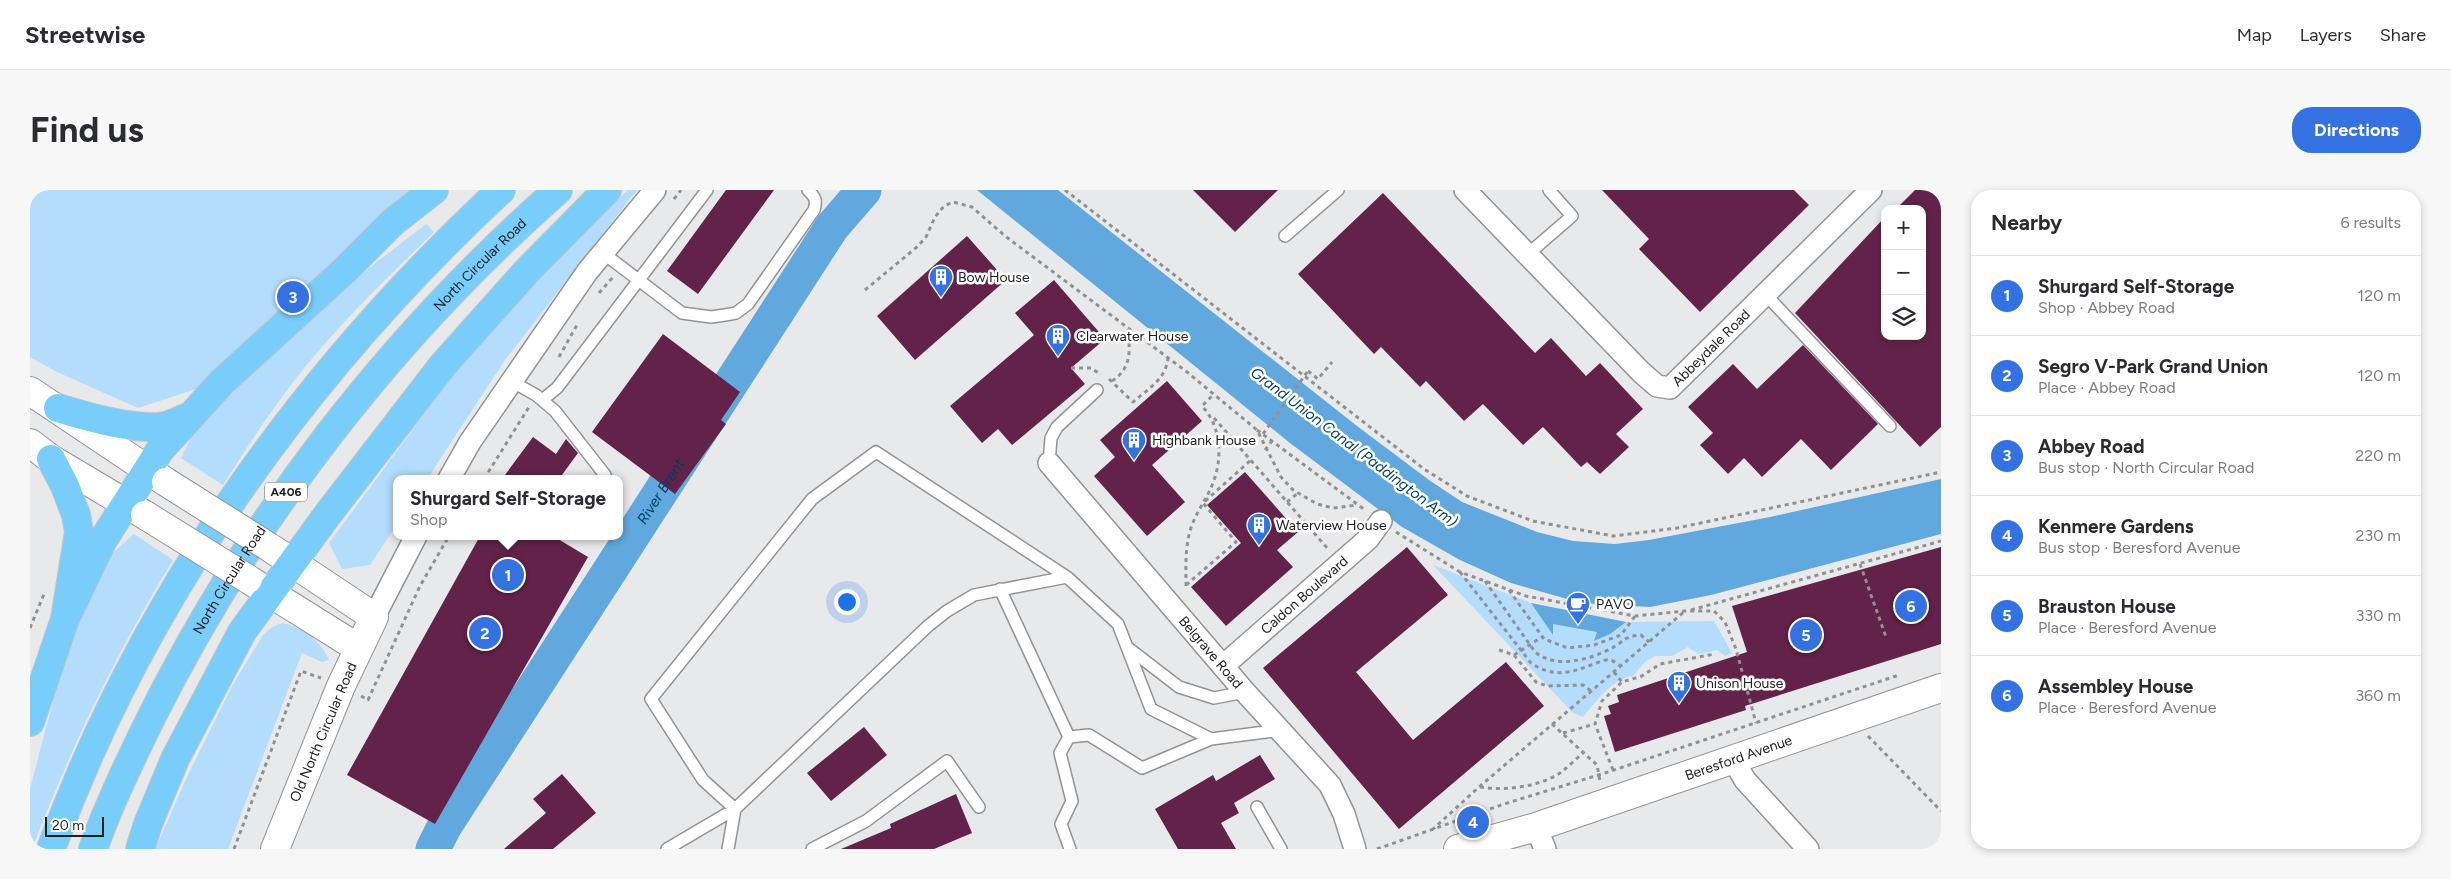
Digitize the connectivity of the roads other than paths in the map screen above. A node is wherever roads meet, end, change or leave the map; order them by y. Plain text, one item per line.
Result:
1 (434, 190) edge
2 (501, 190) edge
3 (558, 190) edge
4 (607, 190) edge
5 (655, 190) edge
6 (707, 190) edge
7 (808, 190) edge
8 (1338, 190) edge
9 (1549, 190) edge
10 (1871, 190) edge
11 (1469, 191) edge
12 (1285, 236) dead end
13 (603, 253) junction
14 (1527, 255) junction
15 (637, 280) junction
16 (1765, 294) junction
17 (512, 381) junction
18 (1096, 390) road end
19 (30, 391) edge
20 (542, 400) junction
21 (58, 408) junction
22 (191, 416) junction
23 (1890, 426) dead end
24 (41, 451) edge
25 (1048, 464) joint
26 (156, 475) junction
27 (451, 475) edge
28 (605, 475) dead end
29 (134, 510) junction
30 (1381, 521) road end
31 (414, 540) edge
32 (292, 562) junction
33 (1066, 577) junction
34 (259, 586) junction
35 (1000, 589) junction
36 (374, 617) junction
37 (65, 619) junction
38 (1127, 647) junction
39 (358, 648) junction
40 (1223, 666) junction
41 (1940, 690) edge
42 (1245, 692) junction
43 (30, 722) edge
44 (1281, 730) junction
45 (1069, 737) junction
46 (1211, 739) junction
47 (1734, 761) junction
48 (979, 807) dead end
49 (1257, 807) dead end
50 (735, 809) junction
51 (1541, 838) edge
52 (51, 849) edge
53 (93, 849) edge
54 (140, 849) edge
55 (275, 849) edge
56 (666, 849) edge
57 (728, 849) edge
58 (812, 849) edge
59 (1070, 849) edge
60 (1281, 849) edge
61 (1355, 849) edge
62 (1458, 849) edge
63 (1808, 849) edge

1 - 22 highway
2 - 52 highway, A406
3 - 53 highway, North Circular Road / A406
4 - 32 highway
5 - 13 street
6 - 15 lane
7 - 15 lane
8 - 12 lane
9 - 14 lane
10 - 16 street, Abbeydale Road
11 - 14 street, Abbeydale Road
13 - 15 lane
13 - 17 street
14 - 16 street, Abbeydale Road
15 - 20 lane
16 - 23 lane
17 - 20 lane
17 - 27 street
18 - 25 lane
19 - 21 street
20 - 28 lane
21 - 22 highway
21 - 26 street
22 - 26 highway
24 - 29 street
24 - 37 highway
25 - 40 street, Belgrave Road
26 - 29 highway
26 - 32 street, bridge
29 - 34 street, bridge
29 - 37 highway
30 - 40 street, Caldon Boulevard
31 - 36 street
32 - 34 highway
32 - 36 street
33 - 35 lane
33 - 38 lane
33 - 50 lane
34 - 39 street
34 - 54 highway
35 - 45 lane
35 - 50 lane
36 - 39 street, Old North Circular Road
37 - 43 highway
38 - 42 lane
38 - 46 lane
39 - 55 street, Old North Circular Road
40 - 42 street, Belgrave Road
41 - 47 street, Beresford Avenue
42 - 44 street, Belgrave Road
44 - 46 lane
44 - 61 street, Belgrave Road
45 - 46 lane
45 - 59 lane
47 - 51 street, Beresford Avenue
47 - 63 street
48 - 58 lane
49 - 60 lane
50 - 56 lane
50 - 57 lane
51 - 62 street, Beresford Avenue

